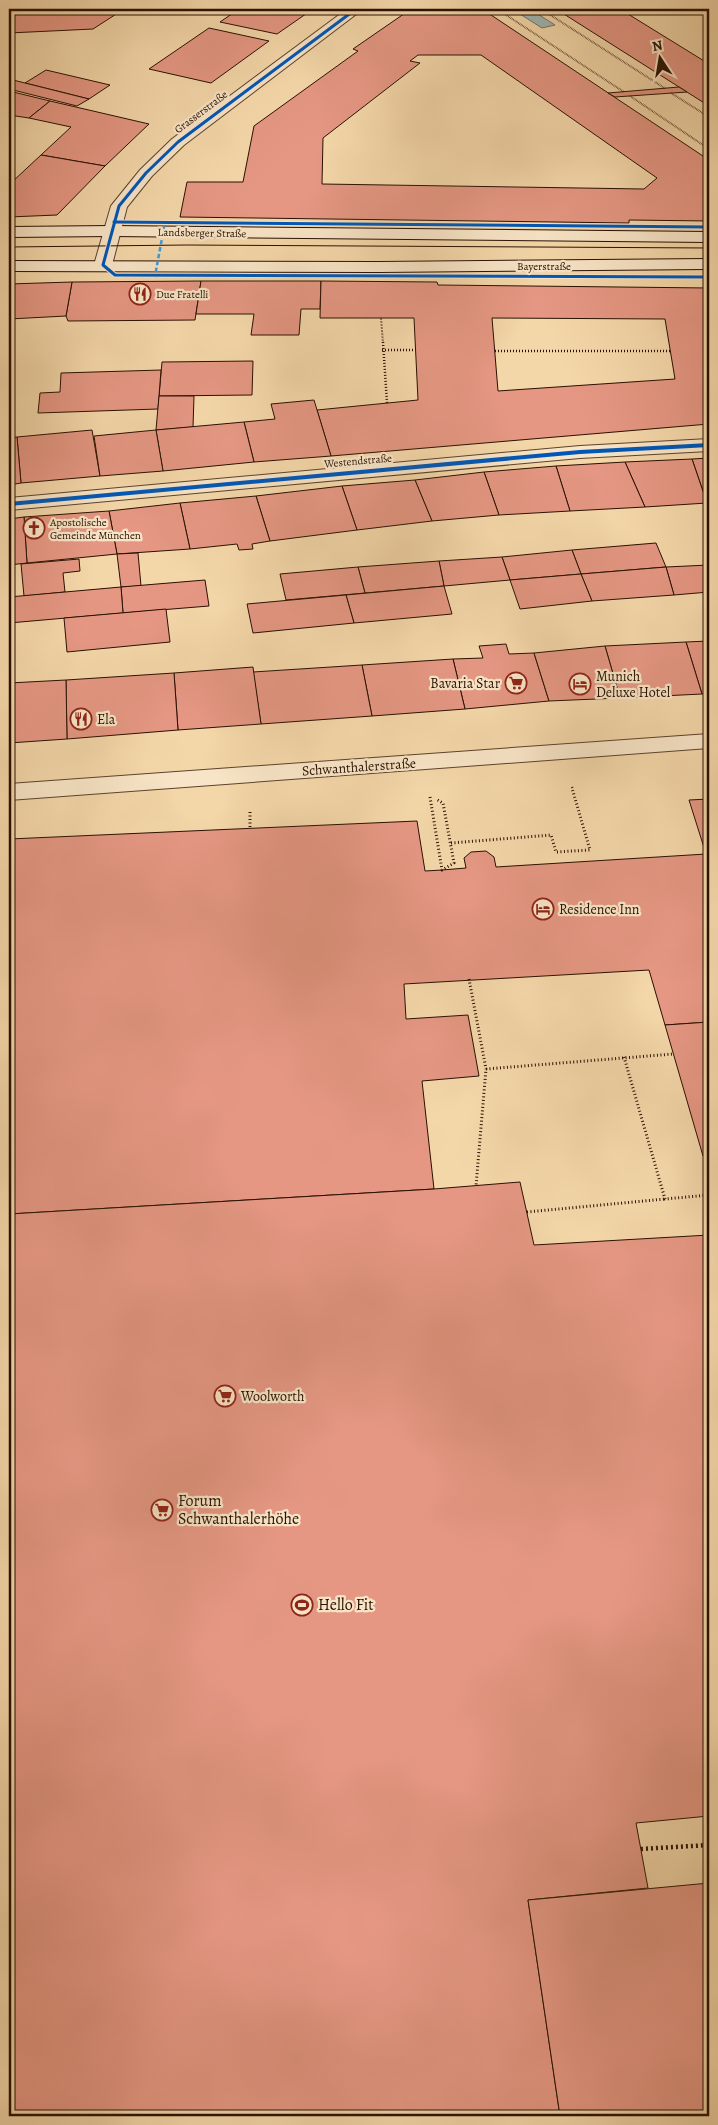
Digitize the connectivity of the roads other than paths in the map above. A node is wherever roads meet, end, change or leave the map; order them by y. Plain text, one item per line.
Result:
1 (356, 9) edge
2 (112, 231) junction
3 (9, 232) edge
4 (709, 237) edge
5 (709, 264) edge
6 (103, 265) junction
7 (9, 266) edge
8 (709, 445) edge
9 (9, 504) edge
10 (709, 741) edge
11 (9, 792) edge

1 - 2 street, Grasserstraße
2 - 3 street, Landsberger Straße
2 - 4 street, Landsberger Straße
2 - 6 street, Grasserstraße
5 - 6 street, Bayerstraße
6 - 7 street
8 - 9 street, Westendstraße
10 - 11 street, Schwanthalerstraße

